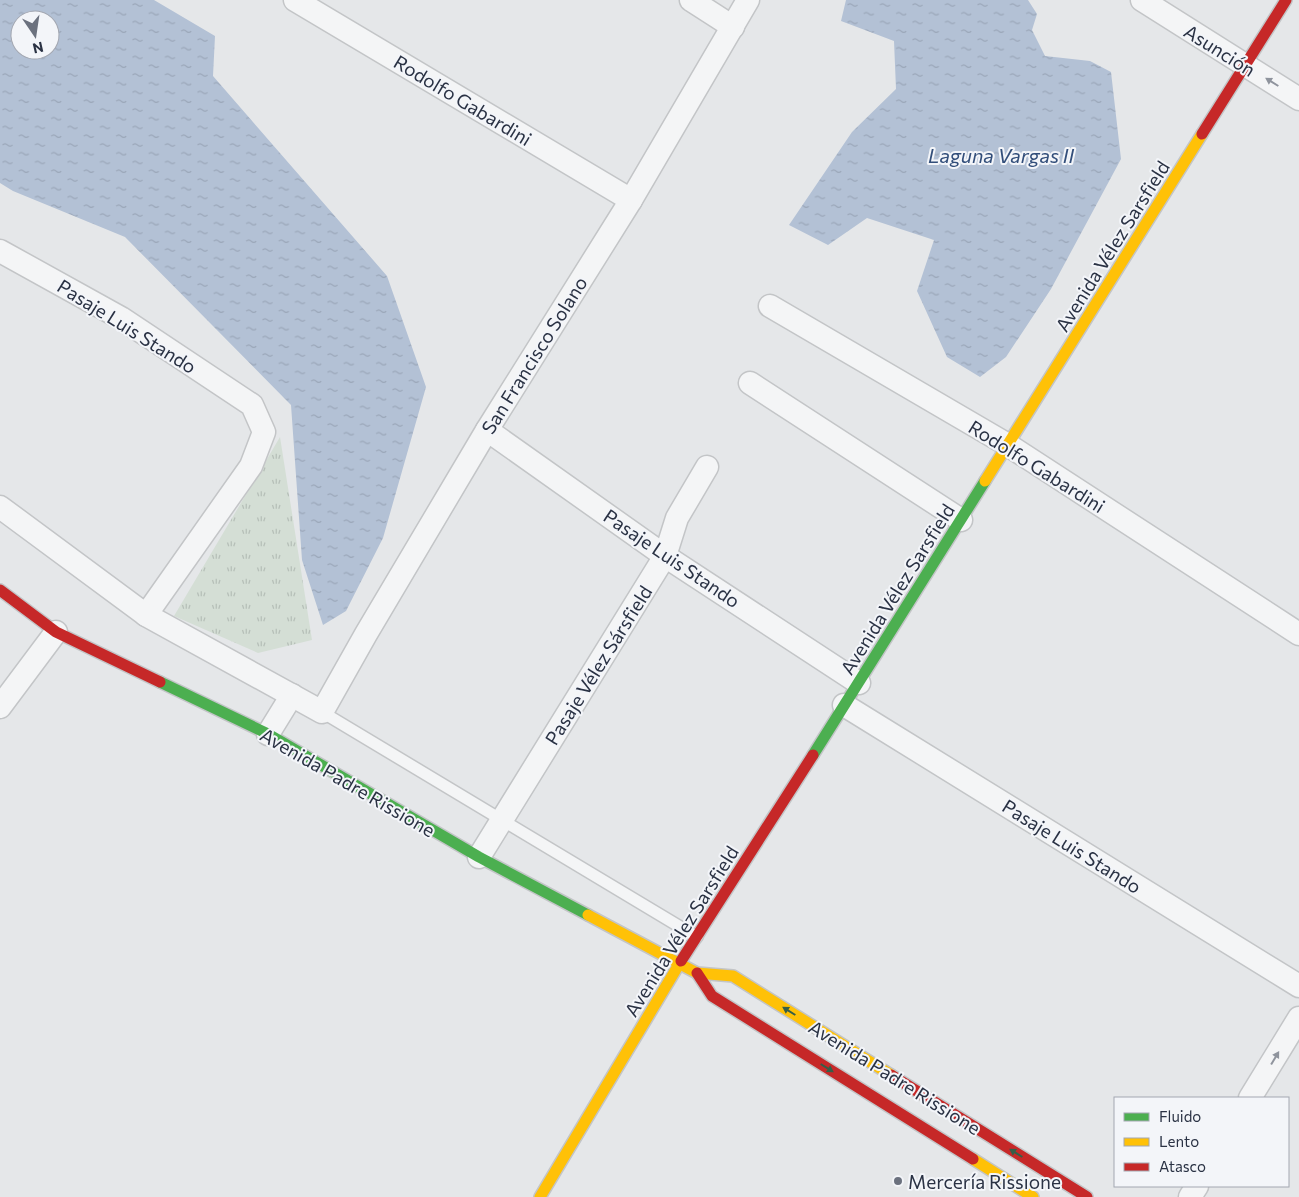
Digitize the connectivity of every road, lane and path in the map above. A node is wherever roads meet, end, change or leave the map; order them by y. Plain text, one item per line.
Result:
1 (295, 0) edge
2 (691, 0) edge
3 (748, 0) edge
4 (1142, 0) edge
5 (1286, 0) edge
6 (733, 27) junction
7 (1246, 66) junction
8 (1299, 99) edge
9 (631, 200) junction
10 (0, 251) edge
11 (770, 306) dead end
12 (750, 383) dead end
13 (487, 430) junction
14 (1008, 445) junction
15 (706, 467) dead end
16 (0, 507) edge
17 (961, 520) junction
18 (665, 556) junction
19 (0, 590) edge
20 (146, 615) junction
21 (56, 632) junction
22 (1299, 634) edge
23 (859, 683) junction
24 (292, 695) junction
25 (844, 705) junction
26 (0, 707) edge
27 (322, 712) junction
28 (268, 734) junction
29 (502, 820) junction
30 (479, 857) junction
31 (697, 936) junction
32 (680, 963) junction
33 (697, 973) junction
34 (1299, 986) edge
35 (1299, 1018) edge
36 (1251, 1097) edge
37 (540, 1197) edge
38 (1033, 1197) edge
39 (1087, 1197) edge

1 - 9 street, Rodolfo Gabardini
2 - 6 street
3 - 6 street, San Francisco Solano
4 - 7 street, Asunción
5 - 7 street, Avenida Vélez Sarsfield
6 - 9 street, San Francisco Solano
8 -> 7 street, Asunción
7 - 14 street, Avenida Vélez Sarsfield
9 - 13 street, San Francisco Solano
10 - 20 street, Pasaje Luis Stando
11 - 14 street, Rodolfo Gabardini
12 - 17 street
13 - 18 street, Pasaje Luis Stando
13 - 27 street, San Francisco Solano
14 - 17 street, Avenida Vélez Sarsfield
14 - 22 street, Rodolfo Gabardini
15 - 18 street, Pasaje Vélez Sársfield
16 - 20 street
17 - 23 street, Avenida Vélez Sarsfield
18 - 23 street, Pasaje Luis Stando
18 - 29 street, Pasaje Vélez Sársfield
19 - 21 street, Avenida Padre Rissione
20 - 24 street
21 - 26 street
21 - 28 street, Avenida Padre Rissione
23 - 25 street, Avenida Vélez Sarsfield
24 - 27 street
24 - 28 street
25 - 31 street, Avenida Vélez Sarsfield
25 - 34 street, Pasaje Luis Stando
27 - 29 lane
28 - 30 street, Avenida Padre Rissione
29 - 30 street, Pasaje Vélez Sársfield
29 - 31 lane
30 - 32 street, Avenida Padre Rissione
31 - 32 street, Avenida Vélez Sarsfield
32 - 33 street, Avenida Padre Rissione
32 - 37 street, Avenida Vélez Sarsfield
33 -> 38 street, Avenida Padre Rissione
39 -> 33 street, Avenida Padre Rissione
36 -> 35 street

